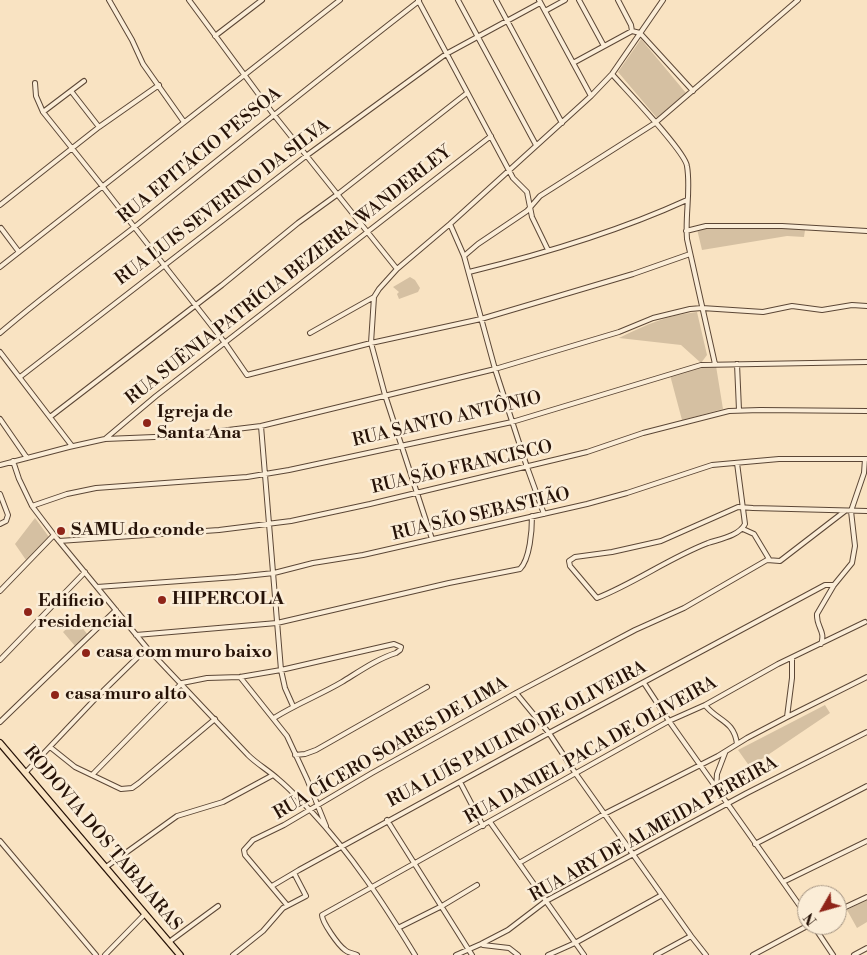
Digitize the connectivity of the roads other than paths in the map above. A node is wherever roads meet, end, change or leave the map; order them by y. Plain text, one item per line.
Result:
1 (109, 0) edge
2 (189, 0) edge
3 (262, 0) edge
4 (340, 0) edge
5 (458, 0) edge
6 (496, 0) edge
7 (565, 0) edge
8 (579, 0) edge
9 (618, 0) edge
10 (663, 0) edge
11 (798, 0) edge
12 (419, 1) edge
13 (540, 2) edge
14 (545, 11) junction
15 (507, 20) junction
16 (632, 31) junction
17 (640, 33) junction
18 (215, 36) junction
19 (478, 37) junction
20 (604, 46) junction
21 (446, 54) junction
22 (573, 63) junction
23 (612, 74) junction
24 (244, 76) junction
25 (84, 81) dead end
26 (35, 83) dead end
27 (159, 85) junction
28 (71, 91) junction
29 (693, 92) junction
30 (468, 94) junction
31 (591, 96) junction
32 (43, 112) junction
33 (274, 114) junction
34 (184, 122) junction
35 (562, 123) junction
36 (655, 123) junction
37 (99, 127) junction
38 (491, 136) junction
39 (536, 146) junction
40 (72, 148) junction
41 (306, 156) junction
42 (509, 169) junction
43 (104, 187) junction
44 (338, 194) junction
45 (688, 200) junction
46 (0, 205) edge
47 (530, 208) junction
48 (450, 224) junction
49 (134, 227) junction
50 (1, 228) edge
51 (686, 231) junction
52 (867, 231) edge
53 (367, 232) junction
54 (548, 250) junction
55 (19, 252) junction
56 (690, 254) junction
57 (464, 256) junction
58 (0, 266) edge
59 (164, 266) junction
60 (397, 269) junction
61 (469, 272) junction
62 (374, 297) junction
63 (195, 305) junction
64 (867, 306) edge
65 (702, 308) junction
66 (481, 319) junction
67 (310, 333) dead end
68 (0, 334) edge
69 (371, 343) junction
70 (225, 344) junction
71 (0, 352) edge
72 (867, 362) edge
73 (716, 364) junction
74 (736, 364) junction
75 (494, 369) junction
76 (20, 378) junction
77 (385, 395) junction
78 (739, 410) junction
79 (867, 411) edge
80 (50, 417) junction
81 (0, 419) edge
82 (512, 422) junction
83 (260, 426) junction
84 (105, 439) junction
85 (401, 445) junction
86 (72, 446) junction
87 (27, 458) junction
88 (866, 459) edge
89 (13, 461) junction
90 (738, 463) junction
91 (0, 465) edge
92 (526, 467) junction
93 (265, 475) junction
94 (417, 493) junction
95 (0, 494) edge
96 (32, 506) junction
97 (743, 507) junction
98 (845, 511) junction
99 (851, 511) junction
100 (867, 511) edge
101 (544, 514) junction
102 (532, 516) junction
103 (0, 524) edge
104 (270, 525) junction
105 (743, 528) junction
106 (54, 535) junction
107 (432, 539) junction
108 (58, 541) junction
109 (769, 559) junction
110 (85, 572) junction
111 (274, 572) junction
112 (834, 585) junction
113 (97, 588) junction
114 (0, 590) edge
115 (116, 610) junction
116 (277, 622) junction
117 (865, 622) dead end
118 (136, 635) junction
119 (821, 644) junction
120 (147, 648) junction
121 (792, 658) junction
122 (0, 660) edge
123 (281, 670) junction
124 (240, 676) junction
125 (867, 677) edge
126 (182, 683) junction
127 (644, 683) junction
128 (427, 687) dead end
129 (516, 693) junction
130 (705, 705) junction
131 (293, 706) junction
132 (787, 716) junction
133 (274, 718) junction
134 (215, 719) junction
135 (0, 722) edge
136 (668, 722) junction
137 (550, 732) junction
138 (867, 732) edge
139 (0, 743) edge
140 (737, 744) junction
141 (50, 747) junction
142 (725, 751) junction
143 (295, 755) junction
144 (699, 764) junction
145 (26, 772) junction
146 (576, 774) junction
147 (92, 775) junction
148 (274, 775) junction
149 (460, 782) junction
150 (867, 786) edge
151 (716, 789) junction
152 (317, 804) junction
153 (726, 804) junction
154 (309, 810) junction
155 (604, 814) junction
156 (387, 820) junction
157 (490, 822) junction
158 (483, 826) junction
159 (328, 830) junction
160 (0, 841) edge
161 (867, 841) edge
162 (755, 844) junction
163 (342, 846) junction
164 (634, 854) junction
165 (519, 863) junction
166 (414, 864) junction
167 (106, 867) junction
168 (294, 873) junction
169 (783, 882) junction
170 (477, 885) dead end
171 (272, 886) junction
172 (371, 886) junction
173 (662, 895) junction
174 (867, 896) edge
175 (546, 901) junction
176 (797, 902) edge
177 (287, 905) junction
178 (218, 906) dead end
179 (442, 906) junction
180 (847, 906) edge
181 (146, 914) junction
182 (398, 928) junction
183 (797, 931) edge
184 (820, 935) edge
185 (691, 936) junction
186 (169, 942) junction
187 (575, 942) junction
188 (481, 944) junction
189 (867, 948) edge
190 (469, 949) junction
191 (96, 955) edge
192 (105, 955) edge
193 (180, 955) edge
194 (233, 955) edge
195 (357, 955) edge
196 (414, 955) edge
197 (456, 955) edge
198 (472, 955) edge
199 (518, 955) edge
200 (548, 955) edge
201 (584, 955) edge
202 (656, 955) edge
203 (706, 955) edge
204 (753, 955) edge
205 (833, 955) edge
206 (854, 955) edge

1 - 27 street
2 - 18 street
3 - 18 street
4 - 24 street
5 - 19 street
6 - 15 street
7 - 14 street
8 - 20 street
9 - 16 street
10 - 17 street
11 - 29 street
12 - 21 street
12 - 33 street, RUA EPITÁCIO PESSOA
13 - 14 street
13 - 15 street, RUA LUIS SEVERINO DA SILVA
14 - 22 street
15 - 19 street, RUA LUIS SEVERINO DA SILVA
15 - 35 street
16 - 17 street
16 - 20 street
17 - 23 street
17 - 29 street
18 - 24 street
19 - 21 street, RUA LUIS SEVERINO DA SILVA
19 - 39 street
20 - 22 street
21 - 30 street
21 - 41 street, RUA LUIS SEVERINO DA SILVA
22 - 31 street
23 - 31 street
23 - 36 street
24 - 33 street
24 - 34 street
25 - 28 street
26 - 32 street
27 - 34 street
27 - 37 street
28 - 32 street
28 - 37 street
29 - 36 street
30 - 38 street
30 - 44 street
31 - 35 street
32 - 40 street
33 - 41 street
33 - 49 street, RUA EPITÁCIO PESSOA
34 - 43 street
35 - 39 street
36 - 45 street
36 - 47 street
37 - 40 street
38 - 42 street
38 - 53 street, RUA SUÊNIA PATRÍCIA BEZERRA WANDERLEY
39 - 42 street
40 - 43 street
40 - 46 street
41 - 44 street
41 - 59 street, RUA LUIS SEVERINO DA SILVA
42 - 47 street
42 - 48 street
43 - 49 street
43 - 55 street
44 - 53 street
44 - 63 street
45 - 51 street
45 - 54 street
47 - 54 street
47 - 57 street
48 - 57 street
48 - 60 street
49 - 59 street
49 - 68 street, RUA EPITÁCIO PESSOA
50 - 55 street
51 - 52 street
51 - 56 street
53 - 60 street
53 - 70 street, RUA SUÊNIA PATRÍCIA BEZERRA WANDERLEY
54 - 61 street
55 - 58 street
56 - 65 street
56 - 66 street
57 - 61 street
59 - 63 street
59 - 76 street, RUA LUIS SEVERINO DA SILVA
60 - 62 street
61 - 66 street
62 - 67 street
62 - 69 street
63 - 70 street
63 - 80 street
64 - 65 street
65 - 73 street
65 - 75 street
66 - 69 street
66 - 75 street
69 - 70 street
69 - 77 street
70 - 84 street, RUA SUÊNIA PATRÍCIA BEZERRA WANDERLEY
71 - 76 street
72 - 74 street, RUA SANTO ANTÔNIO
73 - 74 street, RUA SANTO ANTÔNIO
73 - 82 street, RUA SANTO ANTÔNIO
74 - 78 street
75 - 77 street
75 - 82 street
76 - 80 street
77 - 83 street
77 - 85 street
78 - 79 street, RUA SÃO FRANCISCO
78 - 92 street, RUA SÃO FRANCISCO
80 - 86 street
81 - 87 street
82 - 85 street, RUA SANTO ANTÔNIO
82 - 92 street
83 - 84 street
83 - 93 street
84 - 86 street
85 - 93 street, RUA SANTO ANTÔNIO
85 - 94 street
86 - 87 street
87 - 89 street
88 - 90 street, RUA SÃO SEBASTIÃO
88 - 99 street
89 - 91 street
89 - 96 street
90 - 97 street
90 - 101 street, RUA SÃO SEBASTIÃO
92 - 94 street, RUA SÃO FRANCISCO
92 - 101 street
93 - 96 street, RUA SANTO ANTÔNIO
93 - 104 street
94 - 104 street, RUA SÃO FRANCISCO
94 - 107 street
95 - 103 street
96 - 106 street
97 - 98 street
97 - 105 street
97 - 105 street
98 - 99 street
98 - 109 street, RUA CÍCERO SOARES DE LIMA
99 - 100 street
99 - 112 street
101 - 102 street, RUA SÃO SEBASTIÃO
102 - 107 street, RUA SÃO SEBASTIÃO
102 - 116 street
104 - 108 street, RUA SÃO FRANCISCO
104 - 111 street
105 - 109 street
106 - 108 street
106 - 114 street
107 - 111 street, RUA SÃO SEBASTIÃO
108 - 110 street
109 - 129 street, RUA CÍCERO SOARES DE LIMA
110 - 113 street
110 - 122 street
111 - 113 street, RUA SÃO SEBASTIÃO
111 - 116 street
112 - 119 street
112 - 127 street, RUA LUÍS PAULINO DE OLIVEIRA
113 - 115 street
115 - 118 street
115 - 135 street
116 - 118 street
116 - 123 street
117 - 119 street, RUA DANIEL PACA DE OLIVEIRA
118 - 120 street
119 - 121 street, RUA DANIEL PACA DE OLIVEIRA
120 - 126 street
120 - 141 street
121 - 130 street, RUA DANIEL PACA DE OLIVEIRA
121 - 132 street
123 - 124 street
123 - 131 street
123 - 131 street
124 - 126 street
124 - 133 street
125 - 132 street
126 - 134 street
126 - 147 street
127 - 136 street
127 - 137 street, RUA LUÍS PAULINO DE OLIVEIRA
128 - 143 street
129 - 137 street
129 - 152 street, RUA CÍCERO SOARES DE LIMA
130 - 136 street, RUA DANIEL PACA DE OLIVEIRA
130 - 140 street
131 - 133 street
132 - 140 street
133 - 143 street
134 - 147 street
134 - 148 street
136 - 144 street
136 - 146 street, RUA DANIEL PACA DE OLIVEIRA
137 - 146 street
137 - 149 street, RUA LUÍS PAULINO DE OLIVEIRA
138 - 153 street, RUA ARY DE ALMEIDA PEREIRA
139 - 145 main road, RODOVIA DOS TABAJARAS
140 - 142 street
141 - 145 street
141 - 147 street
142 - 144 street
142 - 151 street
143 - 152 street
144 - 151 street
144 - 155 street
145 - 167 main road, RODOVIA DOS TABAJARAS
146 - 155 street
146 - 157 street, RUA DANIEL PACA DE OLIVEIRA
148 - 154 street
148 - 167 street
149 - 156 street, RUA LUÍS PAULINO DE OLIVEIRA
149 - 158 street
150 - 162 street
151 - 153 street
152 - 154 street, RUA CÍCERO SOARES DE LIMA
152 - 159 street
153 - 162 street
153 - 164 street, RUA ARY DE ALMEIDA PEREIRA
154 - 159 street
154 - 171 street, RUA CÍCERO SOARES DE LIMA
155 - 164 street
155 - 165 street
156 - 163 street, RUA LUÍS PAULINO DE OLIVEIRA
156 - 166 street
157 - 158 street, RUA DANIEL PACA DE OLIVEIRA
157 - 165 street
158 - 166 street, RUA DANIEL PACA DE OLIVEIRA
159 - 163 street
160 - 191 street
161 - 169 street
162 - 169 street
163 - 168 street, RUA LUÍS PAULINO DE OLIVEIRA
163 - 172 street
164 - 173 street
164 - 175 street, RUA ARY DE ALMEIDA PEREIRA
165 - 175 street
166 - 172 street, RUA DANIEL PACA DE OLIVEIRA
166 - 179 street
167 - 181 main road, RODOVIA DOS TABAJARAS
168 - 171 street, RUA LUÍS PAULINO DE OLIVEIRA
168 - 177 street
169 - 176 street
170 - 179 street
171 - 177 street, RUA CÍCERO SOARES DE LIMA
172 - 182 street
172 - 195 street, RUA DANIEL PACA DE OLIVEIRA
173 - 185 street
173 - 187 street
174 - 180 street
175 - 187 street
175 - 188 street, RUA ARY DE ALMEIDA PEREIRA
177 - 194 street
178 - 186 street
179 - 182 street
179 - 190 street
181 - 186 main road, RODOVIA DOS TABAJARAS
181 - 192 street
182 - 196 street
183 - 204 street
184 - 205 street
185 - 202 street
185 - 203 street
186 - 193 main road, RODOVIA DOS TABAJARAS
187 - 200 street
187 - 201 street
188 - 190 street, RUA ARY DE ALMEIDA PEREIRA
188 - 199 street
189 - 206 street
190 - 197 street, RUA ARY DE ALMEIDA PEREIRA
190 - 198 street

